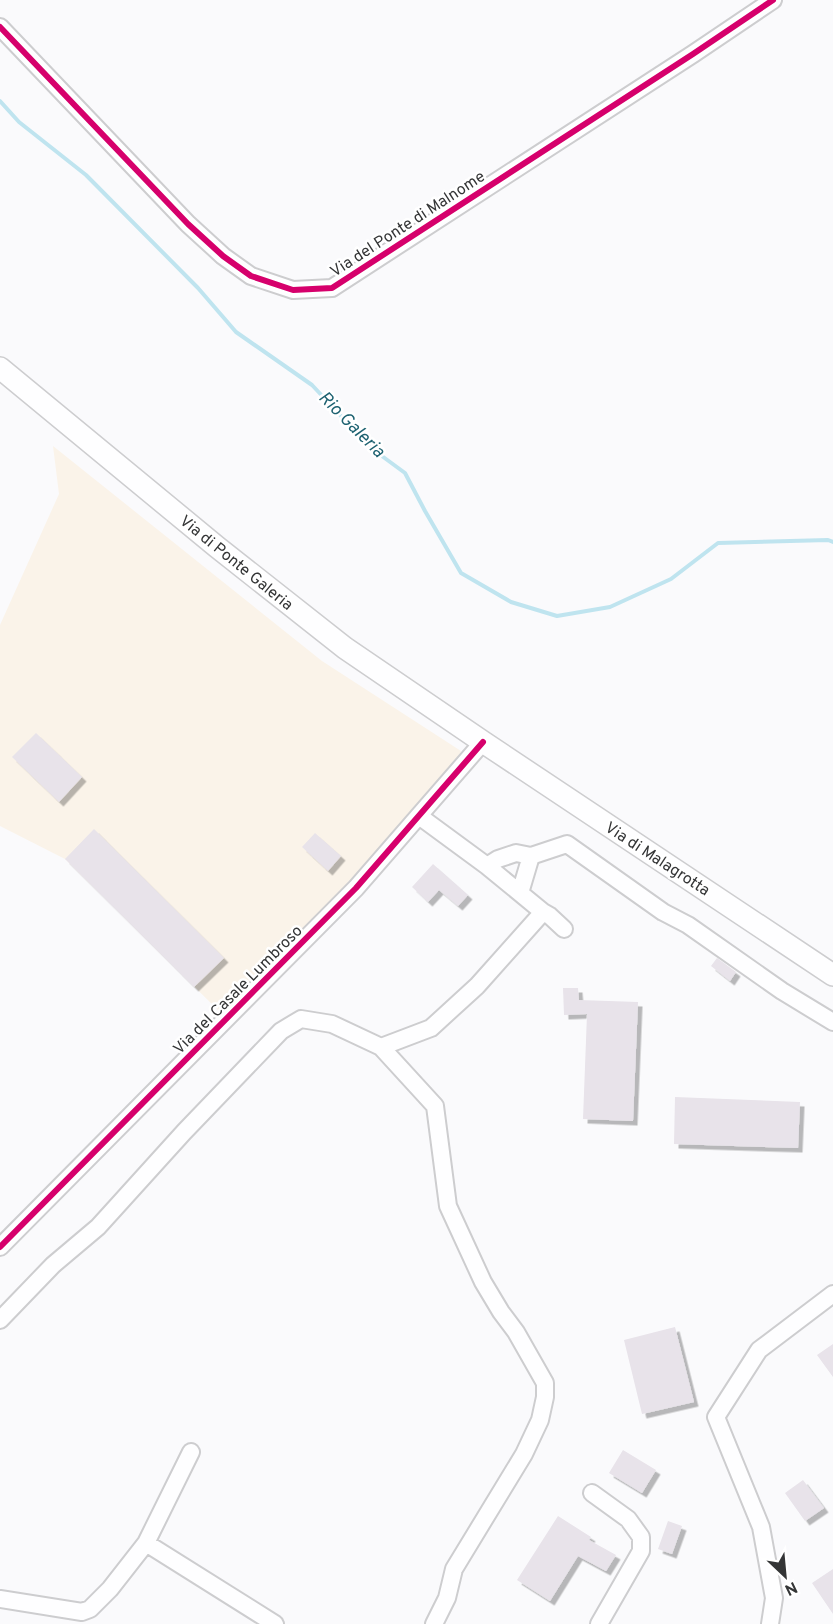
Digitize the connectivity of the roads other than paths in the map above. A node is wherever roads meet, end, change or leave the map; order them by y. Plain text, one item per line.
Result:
1 (773, 0) edge
2 (0, 27) edge
3 (0, 368) edge
4 (483, 742) junction
5 (419, 816) junction
6 (531, 856) junction
7 (487, 866) junction
8 (520, 893) junction
9 (543, 912) junction
10 (564, 929) dead end
11 (833, 975) edge
12 (833, 1022) edge
13 (381, 1047) junction
14 (0, 1247) edge
15 (833, 1294) edge
16 (0, 1320) edge
17 (191, 1452) dead end
18 (592, 1493) dead end
19 (146, 1543) junction
20 (0, 1599) edge
21 (275, 1624) edge
22 (434, 1624) edge
23 (599, 1624) edge
24 (770, 1624) edge

1 - 2 street, Via del Ponte di Malnome
3 - 4 main road, Via di Ponte Galeria
4 - 5 street, Via del Casale Lumbroso
4 - 11 main road, Via di Malagrotta
5 - 7 street
5 - 14 street, Via del Casale Lumbroso
6 - 7 street
6 - 8 street
6 - 12 street
7 - 8 street
8 - 9 street
9 - 10 street
9 - 13 street
13 - 16 street
13 - 22 street
15 - 24 street
17 - 19 street
18 - 23 street
19 - 20 street
19 - 21 street

